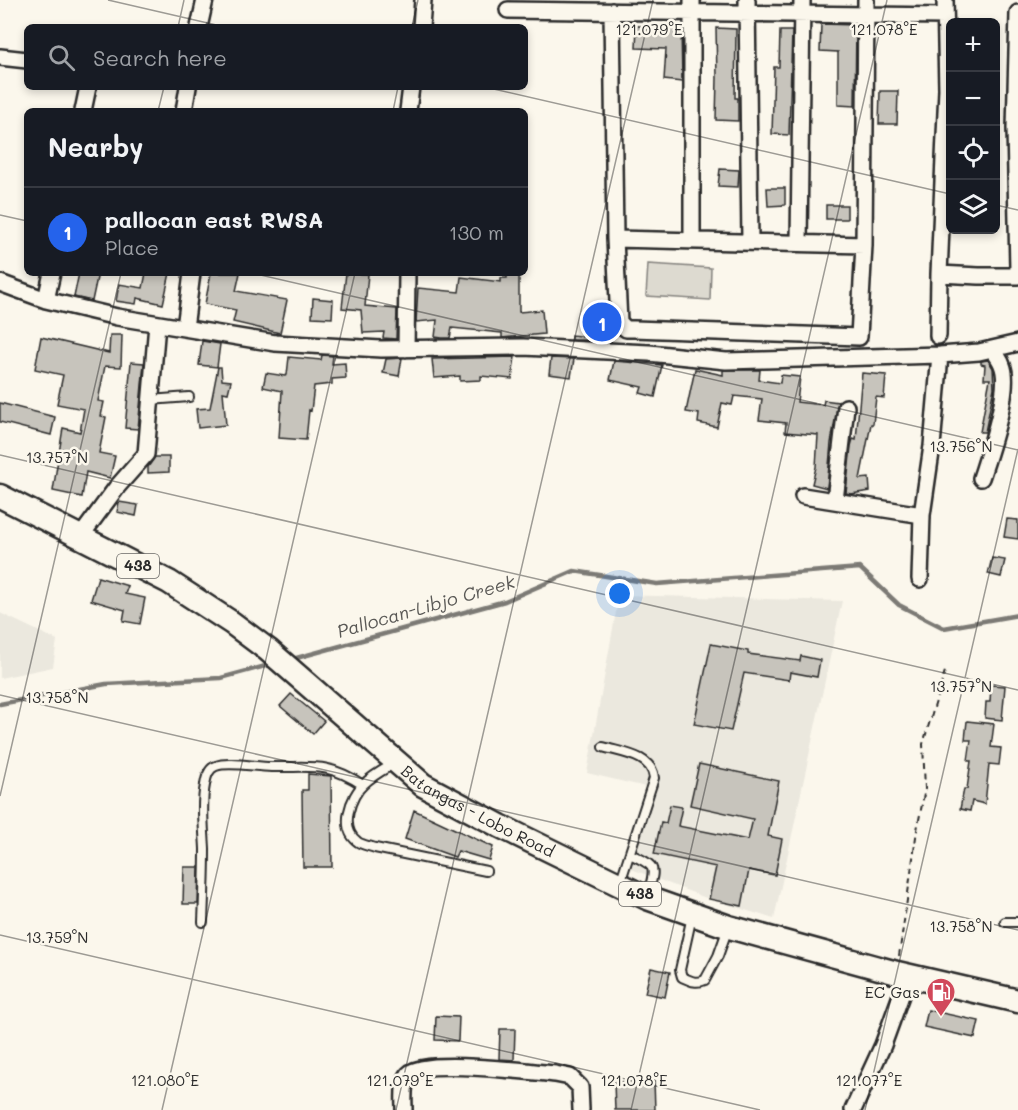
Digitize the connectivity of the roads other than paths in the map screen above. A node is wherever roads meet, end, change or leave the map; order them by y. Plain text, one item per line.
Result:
1 (205, 0) edge
2 (423, 0) edge
3 (532, 5) edge
4 (587, 5) edge
5 (639, 6) edge
6 (692, 6) edge
7 (746, 6) edge
8 (802, 7) edge
9 (866, 7) edge
10 (945, 8) edge
11 (508, 10) dead end
12 (612, 11) junction
13 (1018, 13) edge
14 (201, 24) edge
15 (421, 24) edge
16 (3, 55) edge
17 (24, 59) edge
18 (87, 90) edge
19 (188, 90) edge
20 (411, 90) edge
21 (84, 108) edge
22 (184, 108) edge
23 (408, 108) edge
24 (615, 239) junction
25 (692, 241) junction
26 (750, 242) junction
27 (799, 243) junction
28 (864, 245) junction
29 (1018, 268) edge
30 (939, 274) junction
31 (51, 276) edge
32 (192, 276) edge
33 (407, 276) edge
34 (1018, 276) edge
35 (0, 283) edge
36 (46, 300) junction
37 (157, 324) junction
38 (185, 328) junction
39 (938, 336) dead end
40 (1018, 344) edge
41 (406, 349) junction
42 (992, 349) junction
43 (940, 355) junction
44 (189, 397) dead end
45 (150, 400) junction
46 (846, 406) dead end
47 (981, 478) dead end
48 (0, 496) edge
49 (803, 496) dead end
50 (835, 501) junction
51 (922, 515) junction
52 (81, 536) junction
53 (920, 579) dead end
54 (603, 747) dead end
55 (396, 762) junction
56 (363, 785) junction
57 (630, 854) junction
58 (486, 871) dead end
59 (619, 885) junction
60 (647, 898) junction
61 (692, 915) junction
62 (203, 922) dead end
63 (1005, 922) dead end
64 (1018, 922) edge
65 (729, 927) junction
66 (902, 975) junction
67 (1018, 1000) edge
68 (404, 1110) edge
69 (581, 1110) edge
70 (853, 1110) edge

1 - 14 street
2 - 15 street
3 - 4 street
3 - 11 street
4 - 12 street
5 - 6 street
5 - 12 street
6 - 7 street
6 - 25 street
7 - 8 street
7 - 26 street
8 - 9 street
8 - 27 street
9 - 10 street
9 - 28 street
10 - 30 street
12 - 24 street
13 - 29 street
16 - 17 street
18 - 21 street
19 - 22 street
20 - 23 street
24 - 25 street
24 - 28 street
25 - 26 street
26 - 27 street
27 - 28 street
30 - 34 street
30 - 39 street
31 - 36 street
32 - 38 street
33 - 41 street
35 - 36 street
36 - 37 street
37 - 38 street
37 - 45 street
38 - 41 street
40 - 42 street
41 - 43 street
42 - 43 street
42 - 47 street
43 - 51 street
44 - 45 lane
45 - 52 street
46 - 50 street
48 - 52 main road, Batangas - Lobo Road / 438
49 - 50 street
50 - 51 street
51 - 53 street
52 - 55 main road, Batangas - Lobo Road / 438
54 - 57 lane
55 - 56 lane
55 - 59 main road, Batangas - Lobo Road / 438
56 - 58 lane
56 - 62 lane
57 - 59 lane
57 - 60 lane
59 - 60 main road, Batangas - Lobo Road / 438
60 - 61 main road, Batangas - Lobo Road / 438
61 - 65 main road, Batangas - Lobo Road / 438
61 - 65 lane
63 - 64 lane
65 - 66 main road, Batangas - Lobo Road / 438
66 - 67 main road, Batangas - Lobo Road / 438
66 - 70 street
68 - 69 street

